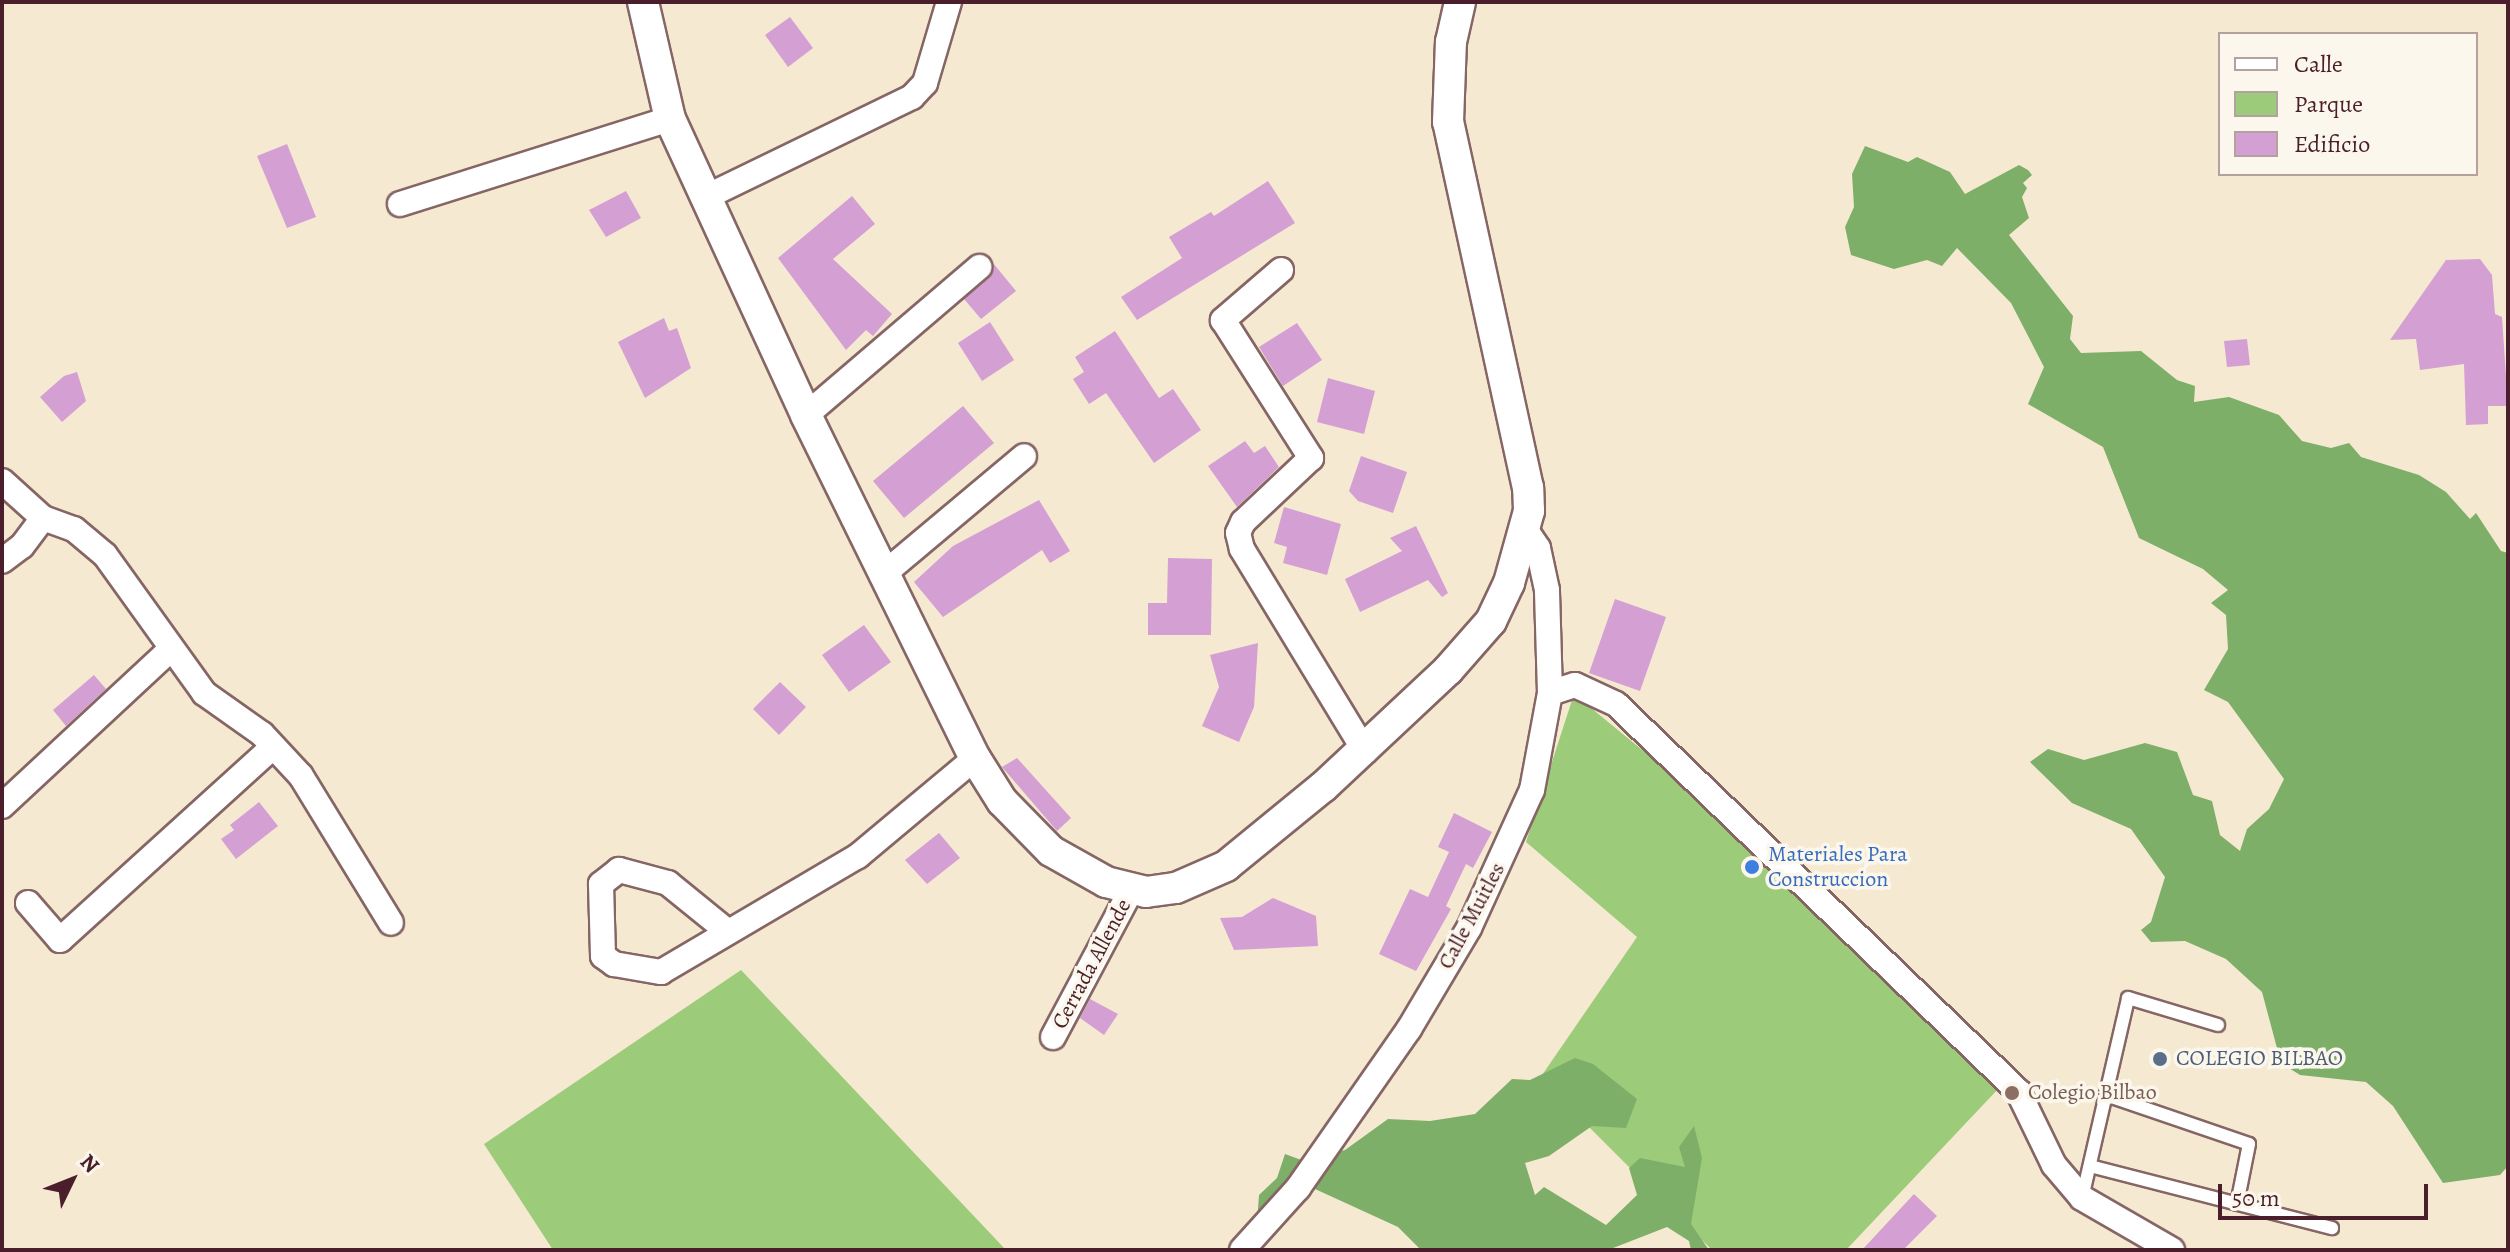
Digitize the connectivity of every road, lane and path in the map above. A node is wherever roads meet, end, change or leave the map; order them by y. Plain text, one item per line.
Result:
1 (643, 2) edge
2 (949, 2) edge
3 (1460, 2) edge
4 (670, 119) junction
5 (706, 197) junction
6 (400, 204) dead end
7 (979, 267) dead end
8 (1281, 270) dead end
9 (806, 415) junction
10 (1024, 456) dead end
11 (2, 481) edge
12 (43, 518) junction
13 (1525, 529) junction
14 (2, 561) edge
15 (886, 572) junction
16 (171, 649) junction
17 (1550, 693) junction
18 (273, 747) junction
19 (1365, 751) junction
20 (975, 758) junction
21 (2, 806) edge
22 (1131, 890) junction
23 (28, 903) dead end
24 (391, 923) dead end
25 (727, 931) junction
26 (2218, 1025) dead end
27 (1053, 1037) dead end
28 (2106, 1095) junction
29 (2090, 1166) junction
30 (2082, 1198) junction
31 (2237, 1204) junction
32 (2332, 1228) dead end
33 (1242, 1250) edge
34 (2172, 1250) edge

1 - 4 street
2 - 5 street
3 - 13 street
4 - 5 street
4 - 6 street
5 - 9 street
7 - 9 street
8 - 19 street
9 - 15 street
10 - 15 street
11 - 12 street
12 - 14 street
12 - 16 street
13 - 17 street, Calle Muitles
13 - 19 street
15 - 20 street
16 - 18 street
16 - 21 street
17 - 30 street
17 - 33 street, Calle Muitles
18 - 23 street
18 - 24 street
19 - 22 street
20 - 22 street
20 - 25 street
22 - 27 street, Cerrada Allende
25 - 25 street
26 - 28 lane
28 - 29 lane
28 - 31 lane
29 - 30 lane
29 - 31 lane
30 - 34 street
31 - 32 lane

